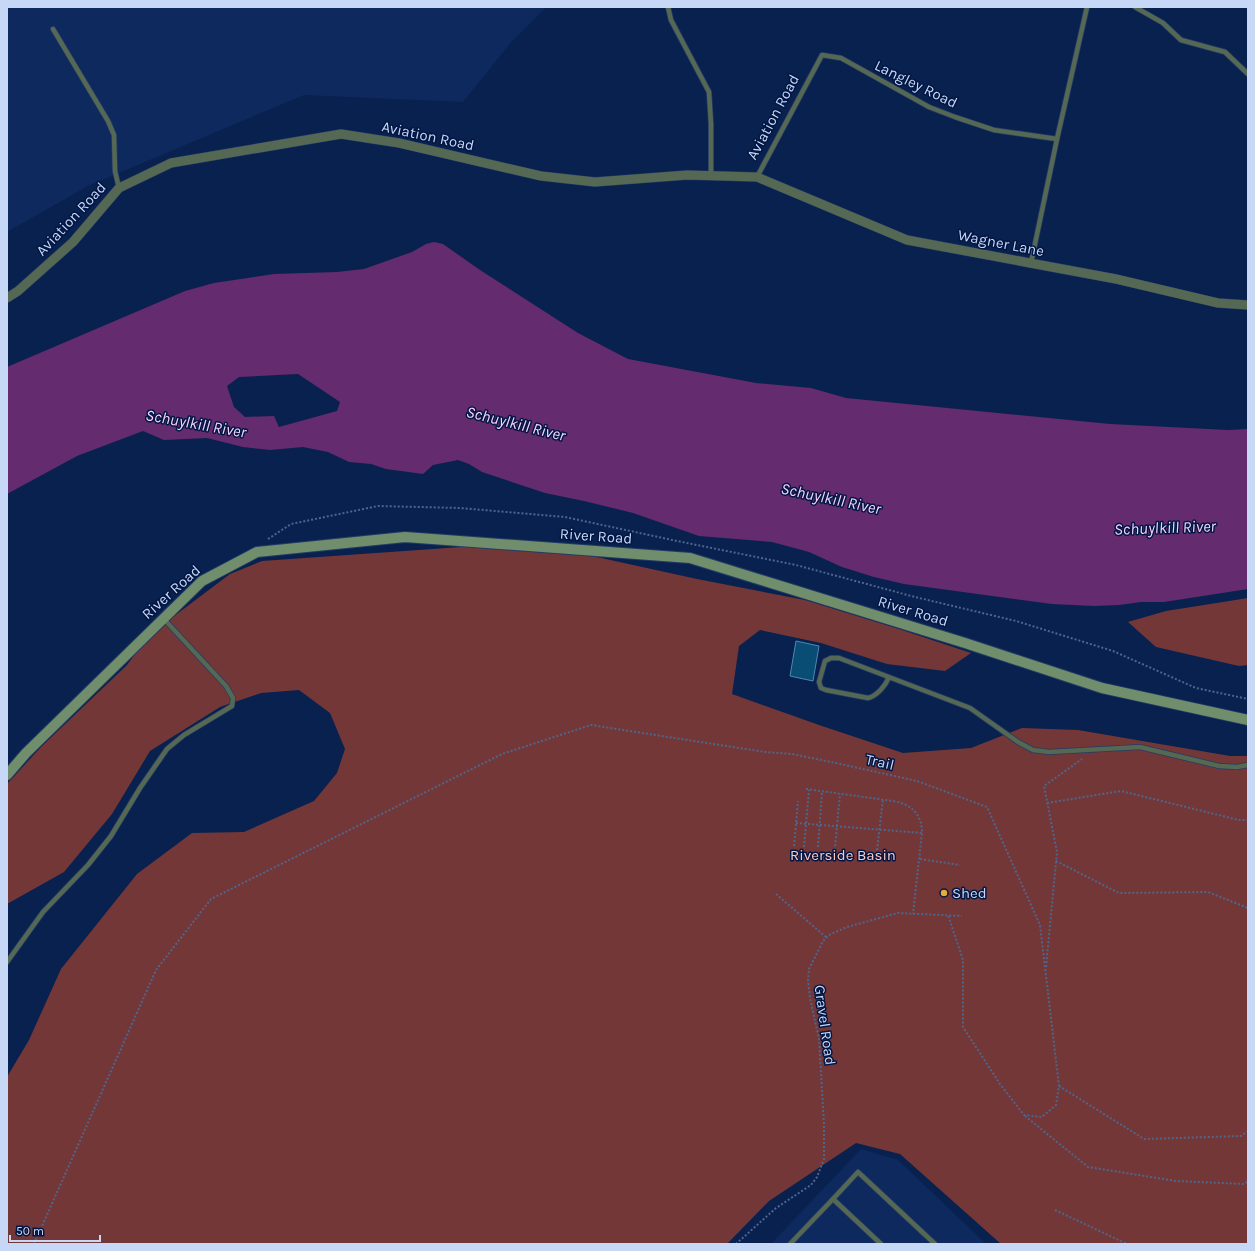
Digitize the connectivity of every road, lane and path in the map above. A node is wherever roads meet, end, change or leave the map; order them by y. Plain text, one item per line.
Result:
1 (668, 7) edge
2 (1087, 7) edge
3 (1135, 7) edge
4 (53, 29) dead end
5 (822, 55) joint
6 (1248, 74) edge
7 (1057, 139) junction
8 (712, 176) junction
9 (757, 177) junction
10 (119, 188) junction
11 (1031, 263) junction
12 (7, 298) edge
13 (1248, 305) edge
14 (163, 618) junction
15 (889, 677) junction
16 (1248, 720) edge
17 (1095, 750) junction
18 (1248, 765) edge
19 (7, 775) edge
20 (822, 792) junction
21 (840, 794) junction
22 (883, 799) junction
23 (798, 801) dead end
24 (1047, 803) junction
25 (1248, 820) edge
26 (796, 823) junction
27 (806, 824) junction
28 (820, 825) junction
29 (837, 826) junction
30 (880, 830) junction
31 (922, 833) junction
32 (794, 846) dead end
33 (804, 847) dead end
34 (818, 847) dead end
35 (877, 850) dead end
36 (834, 858) dead end
37 (920, 859) junction
38 (1056, 862) junction
39 (960, 865) dead end
40 (776, 894) dead end
41 (1248, 908) edge
42 (913, 914) junction
43 (948, 915) junction
44 (962, 916) dead end
45 (827, 938) junction
46 (7, 962) edge
47 (1046, 972) junction
48 (1059, 1086) junction
49 (1024, 1115) junction
50 (1248, 1131) edge
51 (1248, 1181) edge
52 (833, 1199) junction
53 (1055, 1210) dead end
54 (34, 1244) edge
55 (736, 1244) edge
56 (790, 1244) edge
57 (881, 1244) edge
58 (935, 1244) edge
59 (1127, 1244) edge

1 - 8 lane
2 - 7 lane
3 - 6 lane
4 - 10 lane
5 - 7 lane, Langley Road
5 - 9 lane, Aviation Road
7 - 11 lane
8 - 9 street, Aviation Road
8 - 10 street, Aviation Road
9 - 11 street, Wagner Lane
10 - 12 street, Aviation Road
11 - 13 street, Wagner Lane
14 - 16 street, River Road
14 - 19 street, River Road
14 - 46 lane
15 - 15 lane
15 - 17 lane
17 - 18 lane
17 - 24 path
20 - 21 path
20 - 27 path
20 - 28 path
21 - 22 path
21 - 29 path
22 - 30 path
22 - 31 path
23 - 26 path
24 - 25 path
24 - 38 path
26 - 27 path
26 - 32 path
27 - 28 path
27 - 33 path
28 - 29 path
28 - 34 path
29 - 30 path
29 - 36 path
30 - 31 path
30 - 35 path
31 - 37 path
37 - 39 path
37 - 42 path
38 - 41 path
38 - 47 path
40 - 45 path
42 - 43 path, Gravel Road
42 - 45 path, Gravel Road
43 - 44 path, Gravel Road
43 - 49 path
45 - 55 path, Gravel Road
47 - 48 path
47 - 54 path, Trail
48 - 49 path
48 - 50 path
49 - 51 path
52 - 56 lane
52 - 57 lane
52 - 58 lane
53 - 59 path

